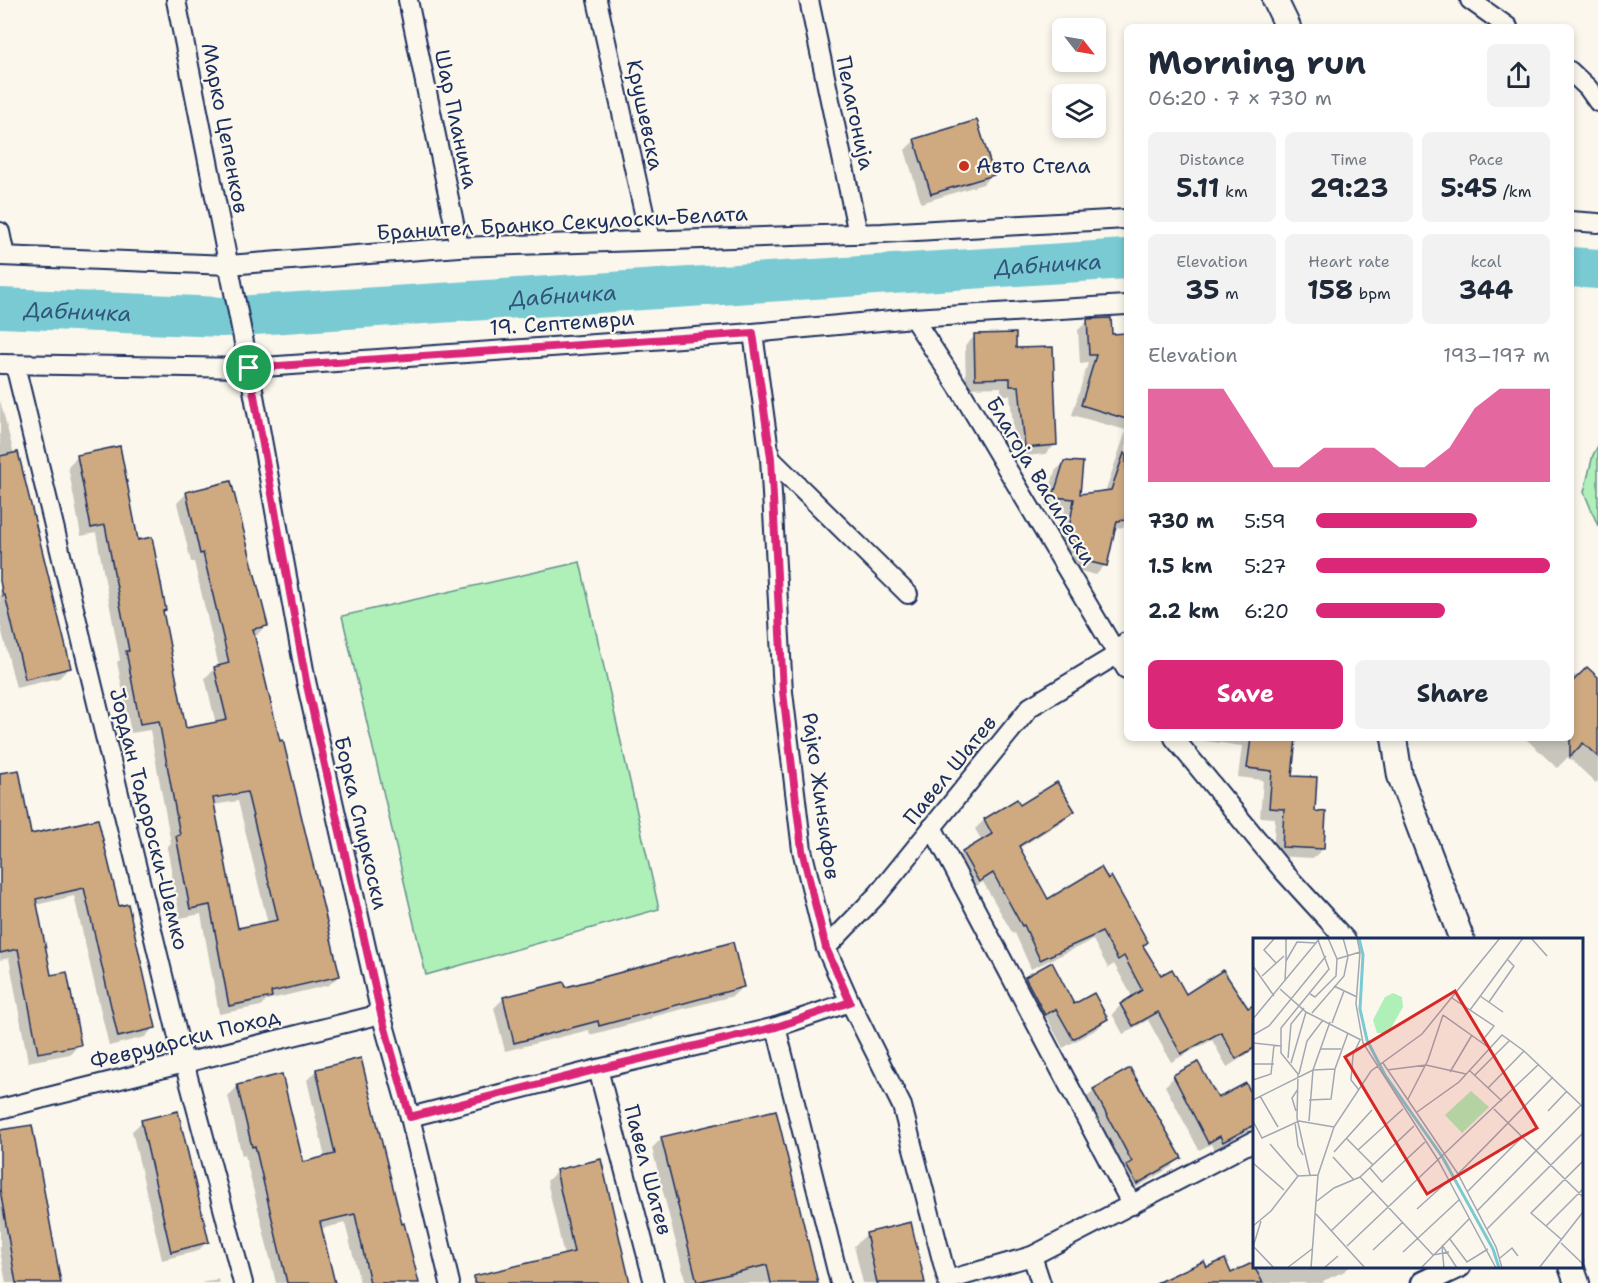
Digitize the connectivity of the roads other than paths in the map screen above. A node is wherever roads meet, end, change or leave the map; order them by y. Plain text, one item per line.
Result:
1 (176, 0) edge
2 (408, 0) edge
3 (597, 0) edge
4 (809, 0) edge
5 (1275, 0) edge
6 (1470, 0) edge
7 (1287, 24) edge
8 (1504, 24) edge
9 (1574, 75) edge
10 (1598, 102) edge
11 (1124, 219) edge
12 (1574, 221) edge
13 (1598, 223) edge
14 (0, 232) edge
15 (858, 234) junction
16 (650, 240) junction
17 (459, 247) junction
18 (2, 256) edge
19 (230, 265) junction
20 (1124, 304) edge
21 (913, 318) junction
22 (753, 333) junction
23 (8, 364) edge
24 (249, 368) junction
25 (771, 458) junction
26 (908, 594) dead end
27 (1124, 655) edge
28 (1176, 741) edge
29 (1395, 741) edge
30 (932, 827) junction
31 (1345, 938) edge
32 (1462, 938) edge
33 (826, 948) junction
34 (850, 1002) junction
35 (381, 1014) junction
36 (776, 1027) junction
37 (184, 1062) junction
38 (598, 1069) junction
39 (0, 1109) edge
40 (410, 1117) junction
41 (1253, 1142) edge
42 (1132, 1205) junction
43 (1032, 1256) junction
44 (1455, 1268) edge
45 (1572, 1268) edge
46 (948, 1281) edge
47 (243, 1283) edge
48 (450, 1283) edge
49 (654, 1283) edge
50 (840, 1283) edge
51 (1041, 1283) edge
52 (1424, 1283) edge
53 (1577, 1283) edge

1 - 19 street, Марко Цепенков
2 - 17 street, Шар Планина
3 - 16 street, Крушевска
4 - 15 street, Пелагонија
5 - 7 main road
6 - 8 street
9 - 10 street
11 - 15 street, Бранител Бранко Секулоски-Белата
12 - 13 street
14 - 18 street
15 - 16 street, Бранител Бранко Секулоски-Белата
16 - 17 street, Бранител Бранко Секулоски-Белата
17 - 19 street, Бранител Бранко Секулоски-Белата
18 - 19 street, Бранител Бранко Секулоски-Белата
19 - 24 street, Марко Цепенков
20 - 21 street, 19. Септември
21 - 22 street, 19. Септември
21 - 27 street, Благоја Василески
22 - 24 street, 19. Септември
22 - 25 street, Рајко Жинѕифов
23 - 24 street, 19. Септември
23 - 37 street, Јордан Тодороски-Шемко
24 - 35 street, Борка Спиркоски
25 - 26 street
25 - 33 street, Рајко Жинѕифов
27 - 30 street, Павел Шатев
28 - 31 street
29 - 32 main road
30 - 33 street, Павел Шатев
30 - 42 street
33 - 34 street, Рајко Жинѕифов
34 - 36 street
34 - 46 street, Рајко Жинѕифов
35 - 37 street, Февруарски Поход
35 - 40 street, Борка Спиркоски
36 - 38 street
36 - 50 street
37 - 39 street, Февруарски Поход
37 - 47 street, Јордан Тодороски-Шемко
38 - 40 street
38 - 49 street, Павел Шатев
40 - 48 street, Борка Спиркоски
41 - 42 street, Рајко Жинѕифов
42 - 43 street, Рајко Жинѕифов
43 - 46 street, Рајко Жинѕифов
43 - 51 street
44 - 52 street
45 - 53 main road

